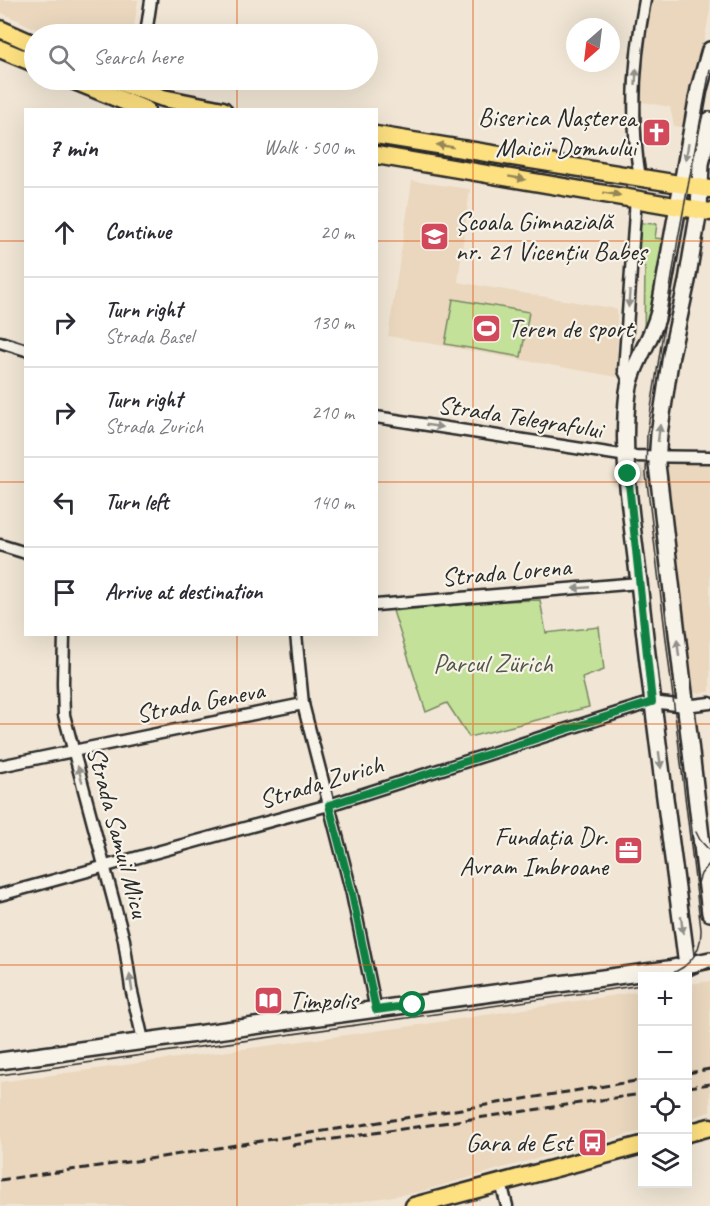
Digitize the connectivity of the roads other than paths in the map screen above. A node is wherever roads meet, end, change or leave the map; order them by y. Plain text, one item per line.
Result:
1 (151, 0) edge
2 (645, 0) edge
3 (148, 24) edge
4 (0, 29) edge
5 (24, 40) edge
6 (0, 49) edge
7 (710, 50) edge
8 (24, 59) edge
9 (96, 90) edge
10 (140, 90) edge
11 (150, 90) edge
12 (140, 108) edge
13 (142, 108) edge
14 (213, 108) edge
15 (710, 120) edge
16 (378, 135) edge
17 (378, 155) edge
18 (640, 178) junction
19 (681, 185) junction
20 (705, 188) edge
21 (636, 198) junction
22 (678, 206) junction
23 (704, 211) edge
24 (0, 342) edge
25 (24, 349) edge
26 (630, 383) junction
27 (378, 417) edge
28 (627, 456) junction
29 (657, 457) junction
30 (710, 457) edge
31 (0, 545) edge
32 (24, 552) edge
33 (639, 583) junction
34 (378, 605) edge
35 (64, 636) edge
36 (296, 636) edge
37 (652, 702) junction
38 (710, 703) edge
39 (303, 704) junction
40 (685, 706) junction
41 (73, 750) junction
42 (0, 765) edge
43 (329, 805) junction
44 (106, 867) junction
45 (0, 895) edge
46 (710, 913) edge
47 (710, 960) edge
48 (687, 965) junction
49 (376, 1010) junction
50 (143, 1040) junction
51 (0, 1061) edge
52 (710, 1127) edge
53 (692, 1132) edge
54 (638, 1146) edge
55 (501, 1183) junction
56 (414, 1206) edge
57 (507, 1206) edge

1 - 3 street
18 -> 2 street
4 - 5 main road
6 - 8 main road
7 -> 19 street
9 - 12 main road
10 - 13 street
11 - 14 main road
15 - 20 street
18 -> 16 main road
17 -> 21 main road
18 - 19 main road
19 - 20 main road
19 - 22 street
20 - 23 street
21 - 22 main road
21 -> 26 street
22 - 23 main road
22 - 26 street
29 -> 23 street
24 - 25 street
26 - 28 street
27 -> 28 street, Strada Telegrafului
28 - 29 street, Strada Telegrafului
28 - 33 street
29 - 30 street, Strada Telegrafului
40 -> 29 street
31 - 32 street
33 -> 34 street, Strada Lorena
33 - 37 street
35 - 41 street, Strada Samuil Micu
36 - 39 street
37 - 40 street
37 - 43 street, Strada Zurich
37 -> 48 street
38 - 40 street
39 - 41 street, Strada Geneva
39 - 43 street
40 - 46 street
41 - 42 street, Strada Geneva
44 -> 41 street, Strada Samuil Micu
43 - 44 street, Strada Zurich
43 - 49 street
44 - 45 street, Strada Zurich
50 -> 44 street, Strada Samuil Micu
47 - 48 street
48 - 49 street
49 - 50 street
50 - 51 street
52 - 53 main road
54 - 55 main road
55 - 56 main road
55 - 57 street

